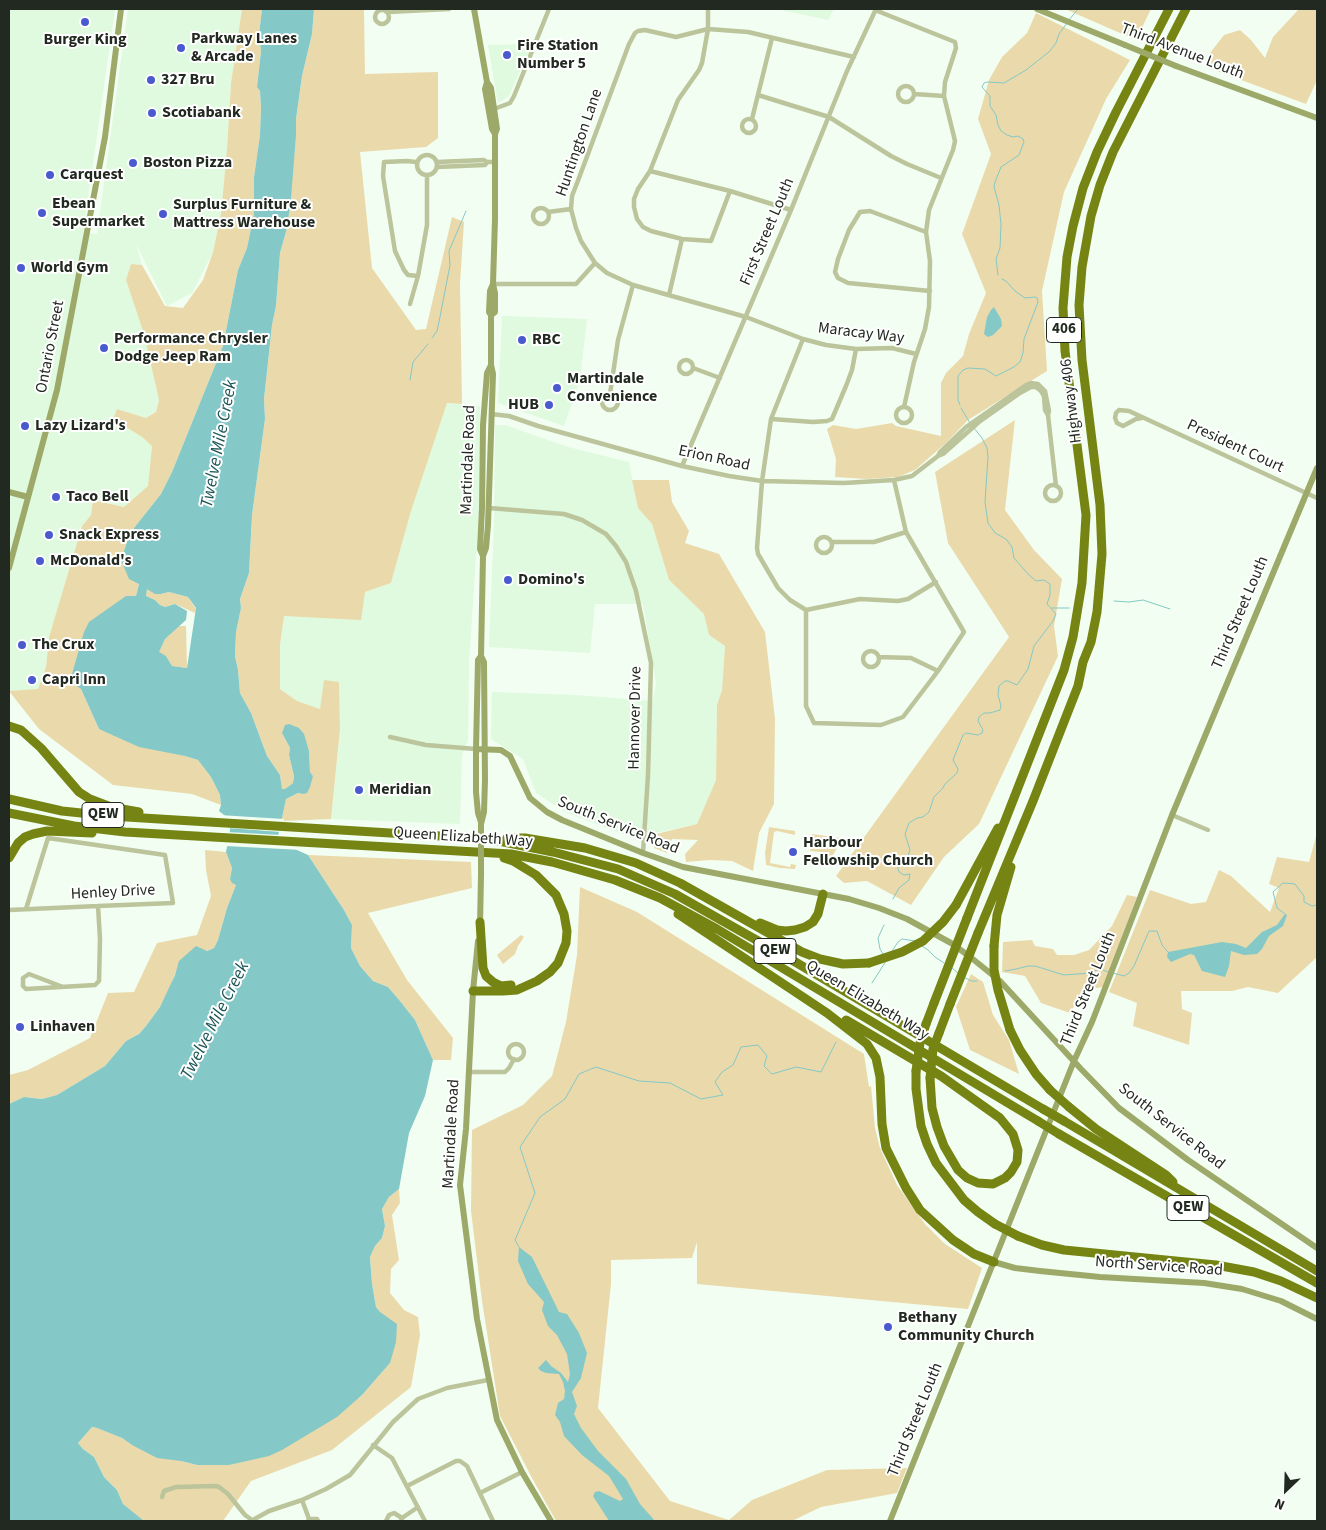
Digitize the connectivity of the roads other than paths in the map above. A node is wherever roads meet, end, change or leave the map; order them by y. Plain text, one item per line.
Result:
1 (121, 9) edge
2 (449, 9) edge
3 (474, 9) edge
4 (549, 9) edge
5 (708, 9) edge
6 (876, 9) edge
7 (1037, 9) edge
8 (1169, 9) edge
9 (1186, 9) edge
10 (388, 12) dead end
11 (708, 29) junction
12 (772, 38) junction
13 (854, 57) junction
14 (487, 82) junction
15 (914, 94) dead end
16 (758, 95) junction
17 (944, 96) junction
18 (494, 109) junction
19 (829, 117) junction
20 (1317, 118) edge
21 (752, 120) dead end
22 (495, 134) junction
23 (416, 162) junction
24 (496, 162) junction
25 (437, 164) junction
26 (650, 171) junction
27 (427, 175) junction
28 (941, 178) junction
29 (730, 191) junction
30 (571, 208) junction
31 (791, 210) junction
32 (548, 212) dead end
33 (926, 232) junction
34 (682, 239) junction
35 (595, 264) junction
36 (418, 276) junction
37 (493, 284) junction
38 (633, 285) junction
39 (930, 291) junction
40 (669, 295) junction
41 (410, 304) dead end
42 (746, 317) junction
43 (803, 339) junction
44 (856, 348) junction
45 (916, 354) junction
46 (693, 368) dead end
47 (720, 378) junction
48 (610, 394) dead end
49 (904, 407) dead end
50 (488, 414) junction
51 (1142, 418) junction
52 (771, 419) junction
53 (682, 466) junction
54 (1317, 468) edge
55 (894, 480) junction
56 (762, 481) junction
57 (1056, 486) dead end
58 (9, 492) edge
59 (1307, 493) junction
60 (28, 497) junction
61 (1317, 498) edge
62 (489, 508) junction
63 (906, 532) junction
64 (832, 542) dead end
65 (483, 556) junction
66 (9, 568) edge
67 (936, 582) junction
68 (806, 610) junction
69 (482, 656) junction
70 (878, 658) dead end
71 (938, 671) junction
72 (9, 726) edge
73 (390, 737) dead end
74 (476, 749) junction
75 (484, 750) junction
76 (1026, 769) junction
77 (9, 799) edge
78 (1033, 801) junction
79 (9, 813) edge
80 (1172, 815) junction
81 (199, 821) junction
82 (481, 824) junction
83 (1208, 830) dead end
84 (125, 832) junction
85 (489, 839) junction
86 (477, 851) junction
87 (643, 854) junction
88 (9, 858) edge
89 (615, 880) junction
90 (823, 894) junction
91 (706, 897) junction
92 (98, 906) junction
93 (26, 909) junction
94 (9, 910) edge
95 (480, 922) junction
96 (63, 986) junction
97 (524, 986) junction
98 (473, 991) junction
99 (797, 994) junction
100 (514, 1060) dead end
101 (1074, 1061) junction
102 (470, 1072) junction
103 (1180, 1190) junction
104 (1317, 1248) edge
105 (994, 1262) junction
106 (1317, 1271) edge
107 (1317, 1283) edge
108 (1317, 1298) edge
109 (1317, 1319) edge
110 (488, 1380) junction
111 (373, 1445) junction
112 (522, 1472) junction
113 (407, 1486) junction
114 (480, 1493) junction
115 (162, 1497) dead end
116 (302, 1500) junction
117 (418, 1507) junction
118 (309, 1520) edge
119 (401, 1520) edge
120 (252, 1521) edge
121 (318, 1521) edge
122 (386, 1521) edge
123 (425, 1521) edge
124 (492, 1521) edge
125 (551, 1521) edge
126 (890, 1521) edge

1 - 60 main road, Ontario Street
2 - 10 street
3 - 14 main road, Martindale Road
4 - 18 street
5 - 11 street
6 - 13 street, First Street Louth
6 - 17 street
7 - 20 main road, Third Avenue Louth, bridge
8 - 76 highway, Highway 406 / 406
9 - 78 highway, Highway 406 / 406
11 - 12 street, Huntington Lane
11 - 26 street
11 - 30 street, Huntington Lane
12 - 13 street, Huntington Lane
12 - 16 street
13 - 19 street, First Street Louth
14 - 18 main road, Martindale Road
14 - 22 main road, Martindale Road
15 - 17 street
16 - 19 street
16 - 21 street
17 - 28 street
18 - 22 main road, Martindale Road
19 - 28 street
19 - 31 street, First Street Louth
22 - 24 main road, Martindale Road
23 - 25 street
23 - 27 street
23 - 36 street
24 - 25 street
24 - 37 main road, Martindale Road
25 - 27 street
26 - 29 street
26 - 34 street
27 - 36 street
28 - 33 street
29 - 31 street
29 - 34 street
30 - 32 street
30 - 35 street, Huntington Lane
31 - 42 street, First Street Louth
33 - 39 street
33 - 39 street
34 - 40 street
35 - 37 street
35 - 38 street, Huntington Lane
36 - 41 street
37 - 50 main road, Martindale Road
38 - 40 street, Huntington Lane
38 - 48 street
39 - 45 street
40 - 42 street, Huntington Lane
42 - 43 street, Maracay Way
42 - 47 street, First Street Louth
43 - 44 street, Maracay Way
43 - 52 street
44 - 45 street, Maracay Way
44 - 52 street
45 - 49 street
46 - 47 street
47 - 53 street, First Street Louth
50 - 53 street, Erion Road
50 - 62 main road, Martindale Road
50 - 65 main road, Martindale Road
51 - 51 street, President Court
51 - 59 street, President Court
52 - 56 street
53 - 56 street, Erion Road
54 - 59 main road, Third Street Louth
55 - 56 street, Erion Road
55 - 57 street, Erion Road
55 - 63 street
56 - 68 street
58 - 60 main road
59 - 61 street, President Court
59 - 80 main road, Third Street Louth
60 - 66 main road, Ontario Street
62 - 65 main road, Martindale Road
62 - 87 street, Hannover Drive
63 - 64 street
63 - 67 street
65 - 69 main road, Martindale Road
67 - 68 street
67 - 71 street
68 - 71 street
69 - 74 main road, Martindale Road
69 - 75 main road, Martindale Road
70 - 71 street
72 - 81 highway
73 - 74 street
74 - 75 main road, South Service Road
74 - 82 main road, Martindale Road
75 - 82 main road, Martindale Road
75 - 87 main road, South Service Road
76 - 91 highway, bridge
76 - 108 highway, bridge
77 - 81 highway, Queen Elizabeth Way / QEW
78 - 99 highway, bridge
78 - 103 highway, bridge
79 - 84 highway, Queen Elizabeth Way / QEW
80 - 83 street
80 - 101 main road, Third Street Louth
81 - 85 highway, Queen Elizabeth Way / QEW
82 - 95 main road, Martindale Road, bridge
84 - 86 highway, Queen Elizabeth Way / QEW
84 - 88 highway
85 - 91 highway
85 - 103 highway, Queen Elizabeth Way / QEW, bridge
86 - 89 highway, Queen Elizabeth Way / QEW
86 - 97 highway
87 - 90 main road, South Service Road
89 - 99 highway
89 - 107 highway, Queen Elizabeth Way / QEW, bridge
90 - 91 highway
90 - 101 main road, South Service Road
92 - 93 street, Henley Drive
92 - 93 street, Henley Drive
92 - 96 street
93 - 94 street, Henley Drive
95 - 97 highway
95 - 98 main road, Martindale Road
96 - 96 street
97 - 98 highway
98 - 102 main road, Martindale Road
99 - 105 highway
100 - 102 street
101 - 104 main road, South Service Road
101 - 105 main road, Third Street Louth
102 - 110 main road, Martindale Road
103 - 106 highway, Queen Elizabeth Way / QEW
105 - 109 main road, North Service Road
105 - 126 main road, Third Street Louth
110 - 111 street
110 - 112 main road, Martindale Road
111 - 113 street
111 - 116 street
112 - 114 street
112 - 125 main road, Martindale Road
113 - 114 street
113 - 117 street
114 - 124 street
115 - 120 street
116 - 118 street
116 - 120 street
117 - 119 street
117 - 123 street
118 - 121 street
119 - 122 street

